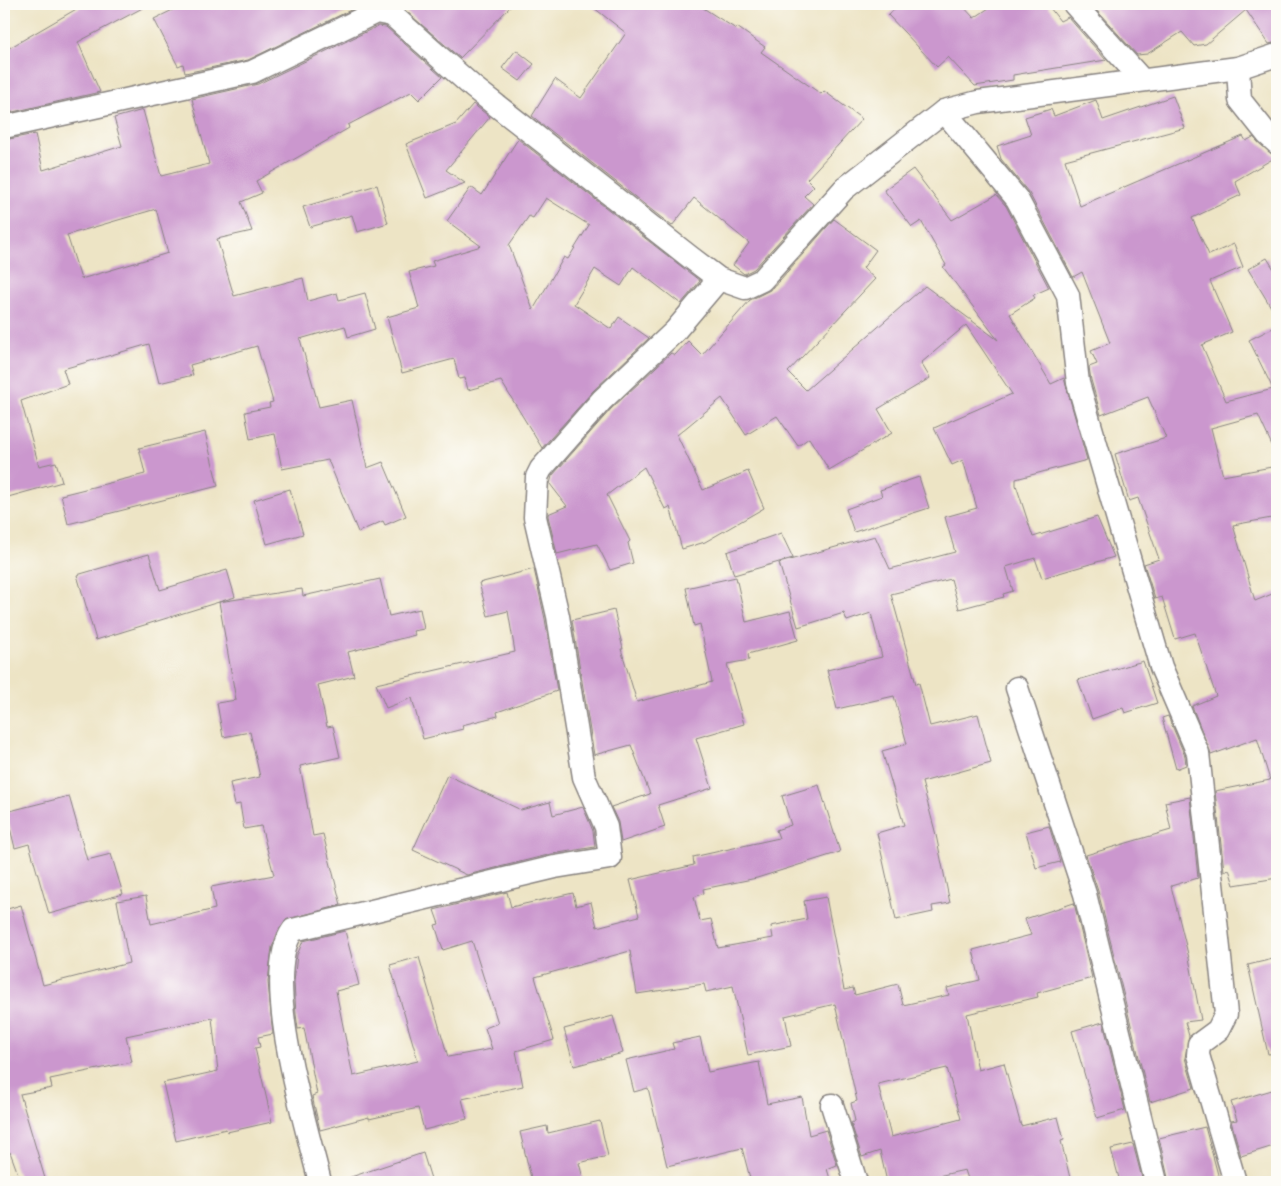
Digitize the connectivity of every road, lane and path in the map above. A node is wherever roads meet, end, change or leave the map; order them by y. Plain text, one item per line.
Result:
1 (1074, 4) edge
2 (1277, 56) edge
3 (1238, 68) junction
4 (1142, 80) junction
5 (944, 112) junction
6 (4, 127) edge
7 (1277, 143) edge
8 (719, 279) junction
9 (1017, 688) dead end
10 (832, 1105) dead end
11 (320, 1182) edge
12 (856, 1182) edge
13 (1156, 1182) edge
14 (1235, 1182) edge

1 - 4 street
2 - 3 street
3 - 4 street
3 - 7 street
4 - 5 street
5 - 8 street
5 - 14 street
6 - 8 street
8 - 11 street
9 - 13 street
10 - 12 street

